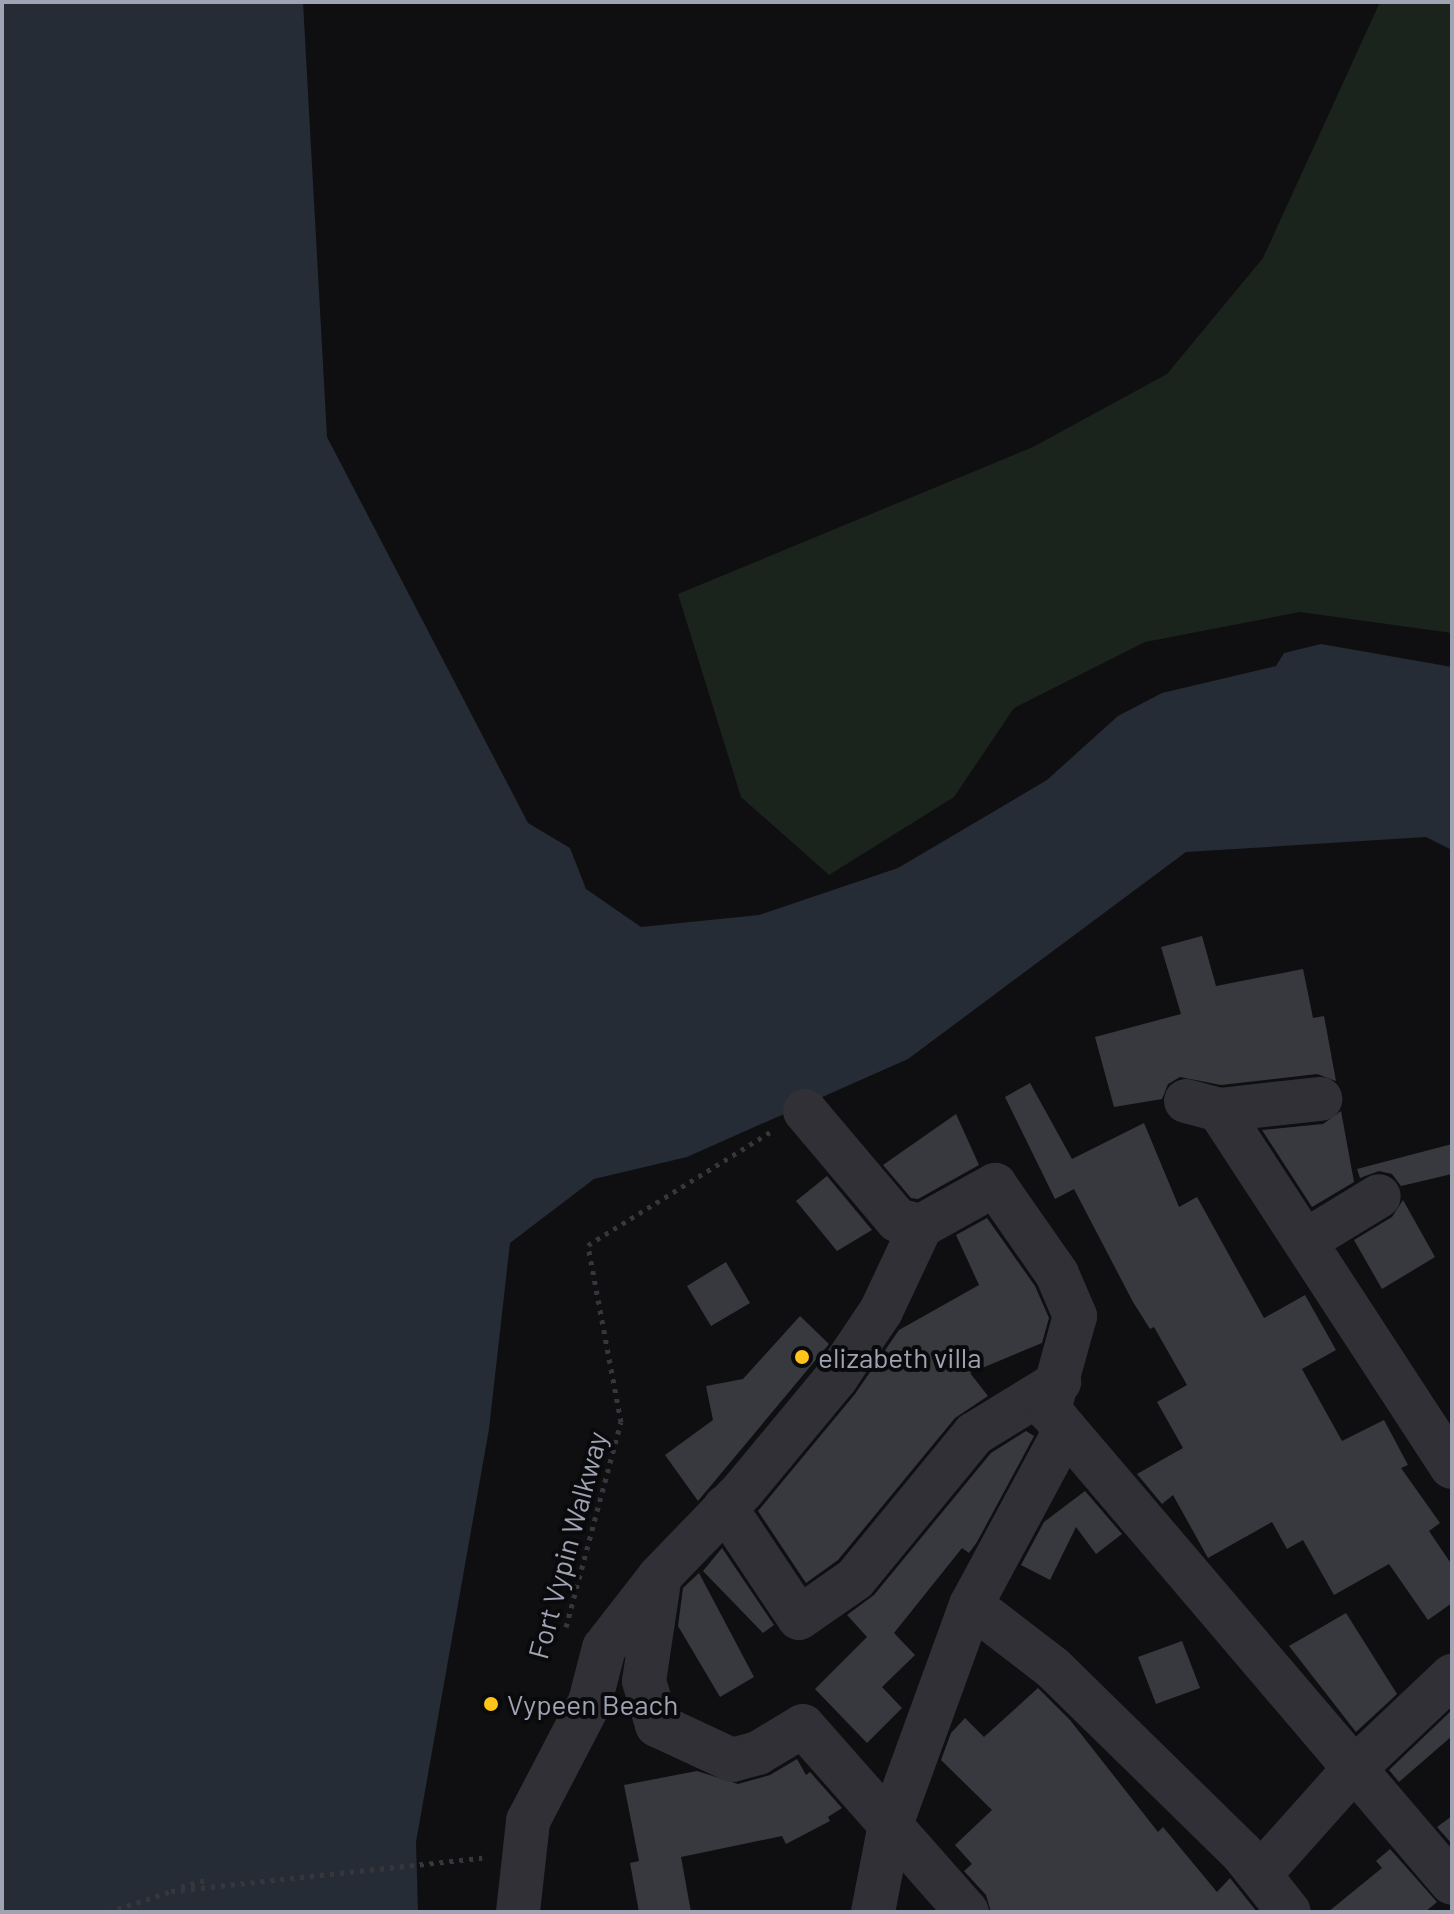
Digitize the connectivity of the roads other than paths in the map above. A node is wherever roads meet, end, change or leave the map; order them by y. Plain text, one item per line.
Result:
1 (1320, 1099) dead end
2 (805, 1111) road end
3 (1379, 1196) dead end
4 (921, 1226) junction
5 (1307, 1240) junction
6 (1059, 1382) junction
7 (1064, 1432) junction
8 (1452, 1467) edge
9 (725, 1507) junction
10 (659, 1577) junction
11 (971, 1605) junction
12 (1452, 1676) edge
13 (1355, 1768) junction
14 (889, 1830) junction
15 (1261, 1873) junction
16 (1452, 1883) edge
17 (518, 1912) edge
18 (873, 1912) edge
19 (967, 1912) edge
20 (1289, 1912) edge

1 - 5 street
2 - 4 street
3 - 5 street
4 - 6 street
4 - 9 street
5 - 8 street
6 - 7 street
6 - 9 street
7 - 11 street
7 - 13 street
9 - 10 street
10 - 14 street
10 - 17 street
11 - 14 street
11 - 15 street
12 - 13 street
13 - 15 street
13 - 16 street
14 - 18 street
14 - 19 street
15 - 20 street

